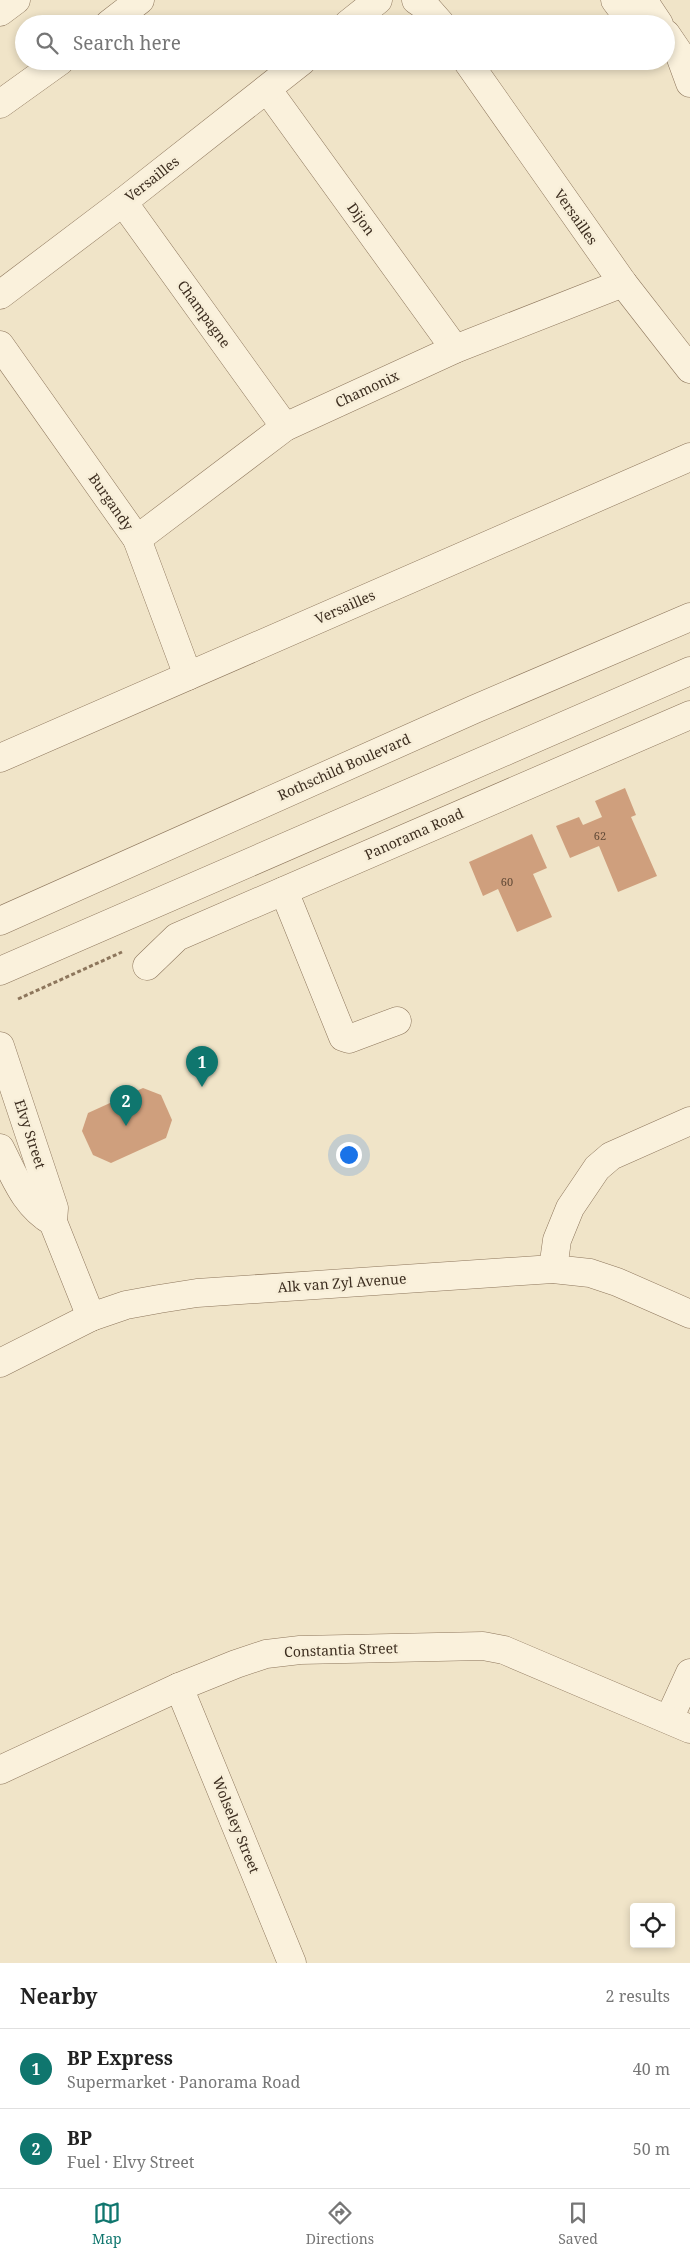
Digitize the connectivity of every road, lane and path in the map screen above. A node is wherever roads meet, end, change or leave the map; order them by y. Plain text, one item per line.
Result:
1 (16, 0) edge
2 (140, 0) edge
3 (378, 0) edge
4 (416, 0) edge
5 (615, 0) edge
6 (643, 0) edge
7 (0, 12) edge
8 (121, 15) edge
9 (359, 15) edge
10 (433, 15) edge
11 (626, 15) edge
12 (654, 15) edge
13 (675, 47) edge
14 (47, 70) edge
15 (291, 70) edge
16 (473, 70) edge
17 (674, 70) edge
18 (689, 82) edge
19 (268, 89) junction
20 (0, 104) edge
21 (123, 202) junction
22 (623, 283) junction
23 (0, 295) edge
24 (0, 346) edge
25 (455, 349) junction
26 (690, 369) edge
27 (285, 426) junction
28 (690, 457) edge
29 (137, 539) junction
30 (690, 616) edge
31 (690, 671) edge
32 (188, 676) junction
33 (690, 714) edge
34 (0, 758) edge
35 (284, 890) junction
36 (0, 921) edge
37 (147, 966) joint
38 (0, 971) edge
39 (18, 999) dead end
40 (397, 1020) dead end
41 (0, 1046) edge
42 (690, 1121) edge
43 (0, 1148) edge
44 (53, 1222) junction
45 (553, 1269) junction
46 (690, 1314) edge
47 (91, 1317) junction
48 (0, 1363) edge
49 (690, 1673) edge
50 (179, 1688) junction
51 (680, 1724) edge
52 (0, 1770) edge
53 (292, 1963) edge

1 - 7 street
2 - 8 street
3 - 9 street
4 - 10 street
5 - 11 street
6 - 12 street
13 - 18 street
14 - 20 street
15 - 19 street, Versailles
16 - 22 street, Versailles
17 - 18 street
19 - 21 street, Versailles
19 - 25 street, Dijon
21 - 23 street, Versailles
21 - 27 street, Champagne
22 - 25 street, Chamonix
22 - 26 street, Versailles
24 - 29 street, Burgandy
25 - 27 street, Chamonix
27 - 29 street, Chamonix
28 - 32 street, Versailles
29 - 32 street, Burgandy
30 - 36 street, Rothschild Boulevard
31 - 38 street
32 - 34 street, Versailles
33 - 35 street, Panorama Road
35 - 37 street, Panorama Road
35 - 40 street
37 - 39 path
41 - 44 street, Elvy Street
42 - 45 street
43 - 44 street, Elvy Street
44 - 47 street, Elvy Street
45 - 46 street, Alk van Zyl Avenue
45 - 47 street, Alk van Zyl Avenue
47 - 48 street, Alk van Zyl Avenue
49 - 51 street
50 - 51 street, Constantia Street
50 - 52 street, Constantia Street
50 - 53 street, Wolseley Street

